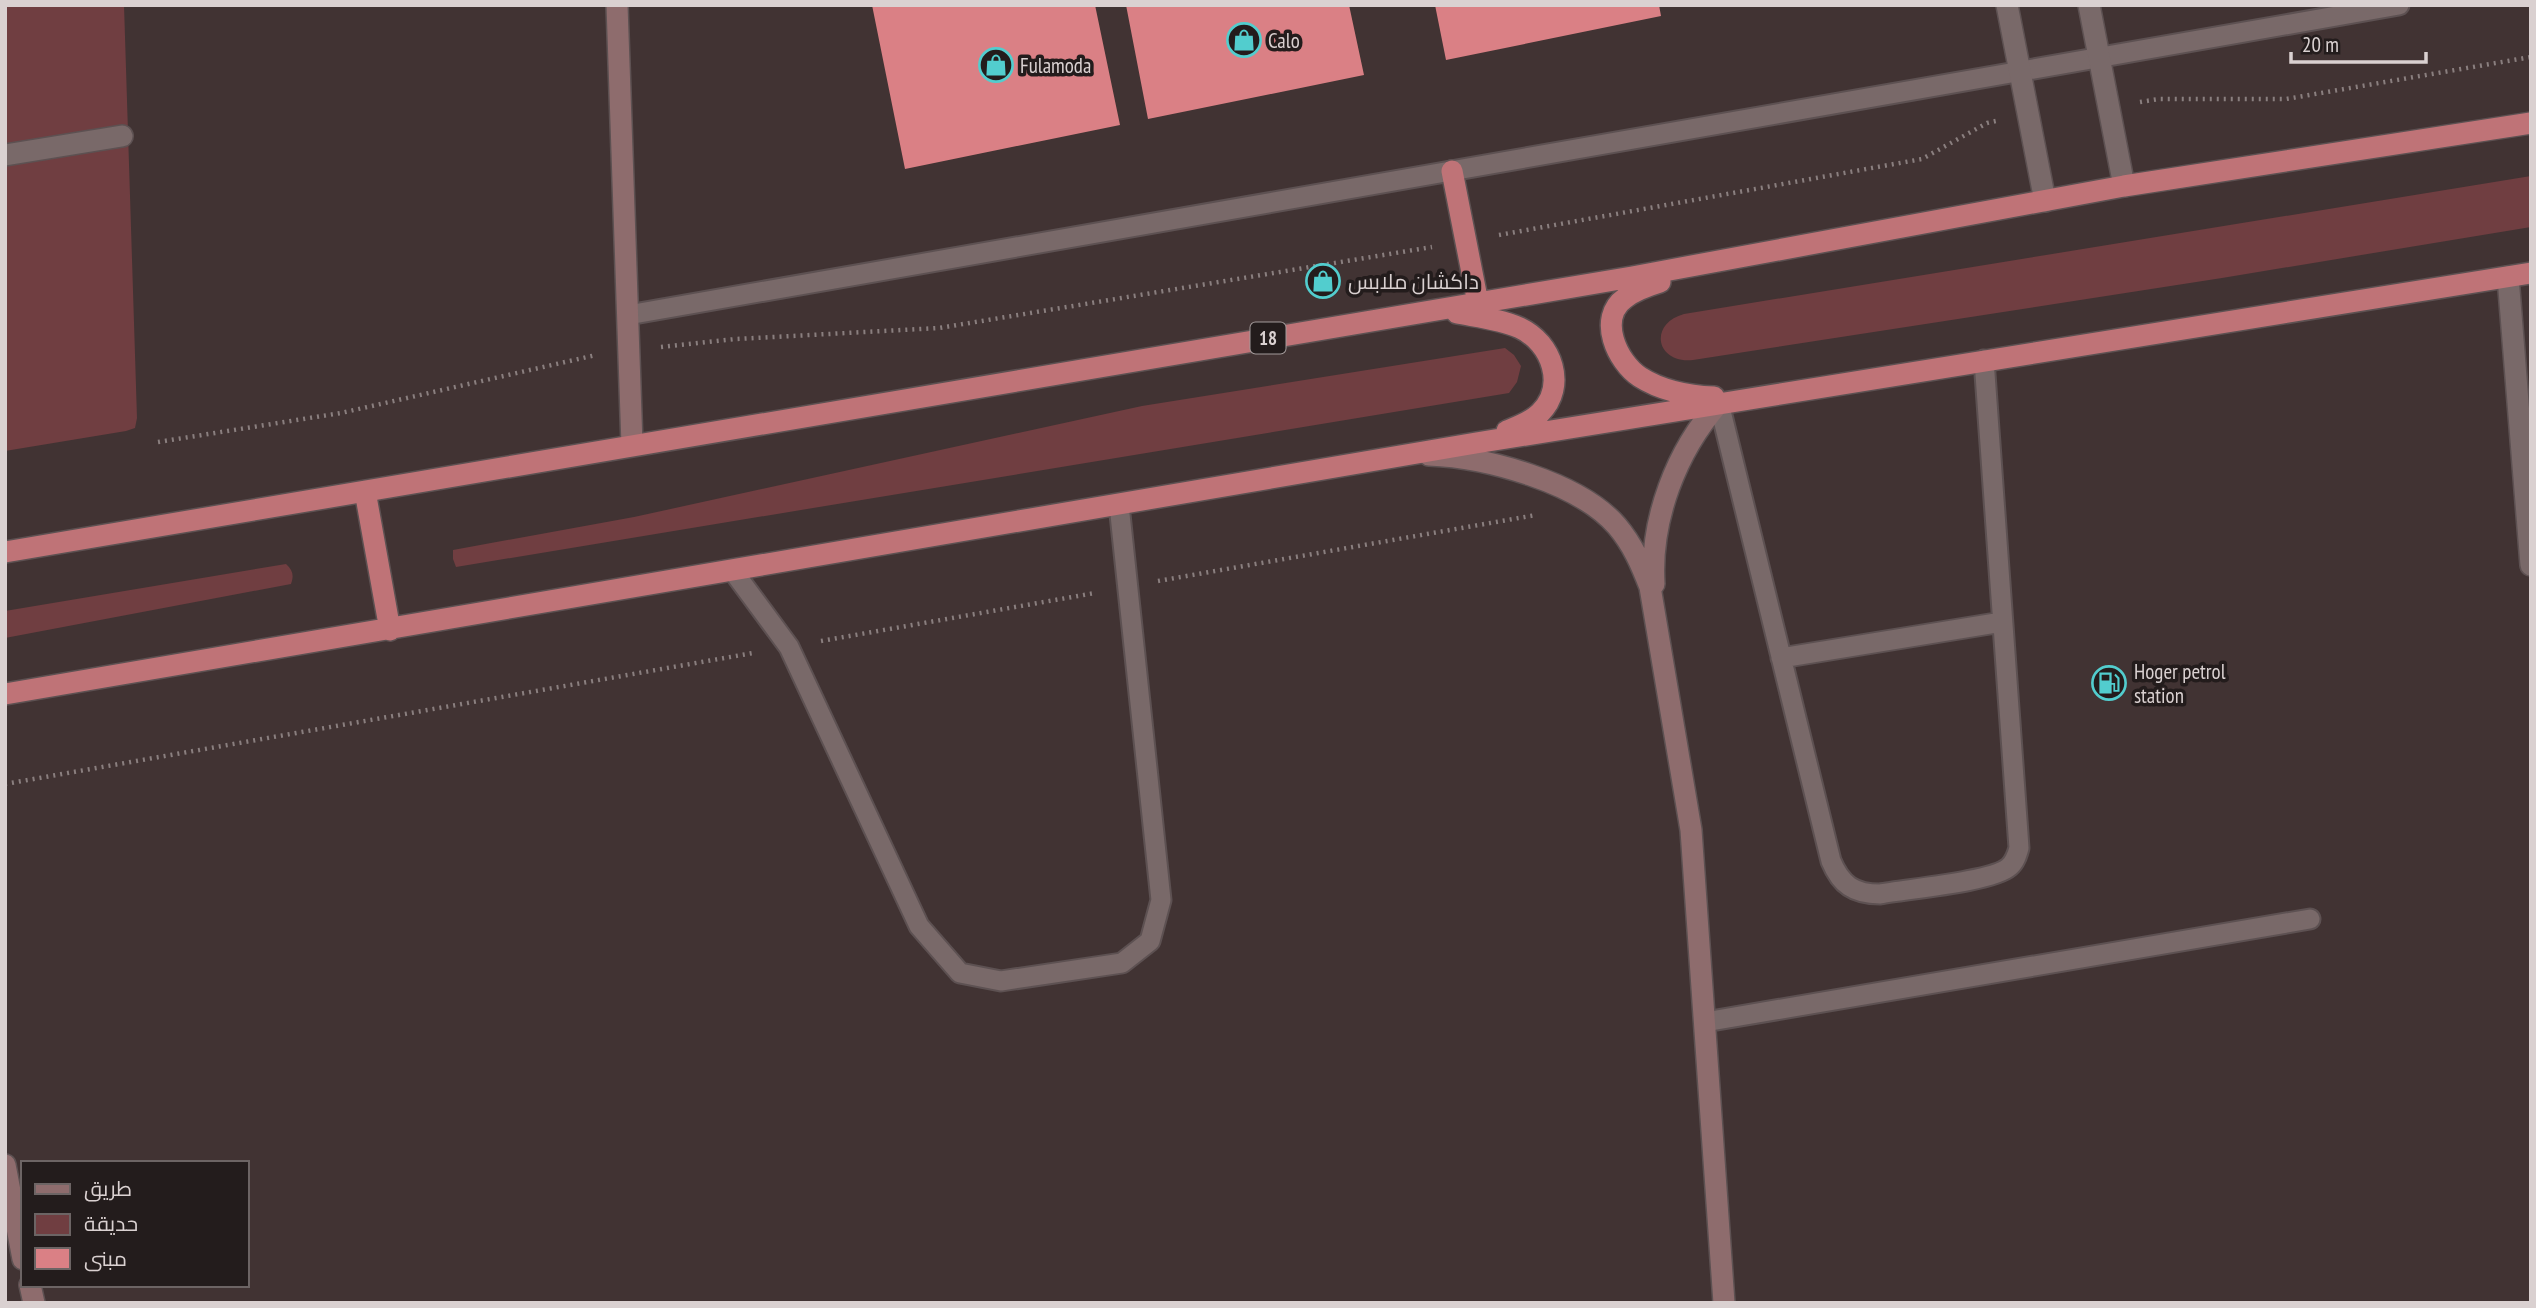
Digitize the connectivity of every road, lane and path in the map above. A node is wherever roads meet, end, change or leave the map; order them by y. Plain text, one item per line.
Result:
1 (617, 5) edge
2 (2007, 5) edge
3 (2089, 5) edge
4 (2399, 5) edge
5 (2531, 57) edge
6 (2099, 58) junction
7 (2021, 71) junction
8 (2108, 106) junction
9 (2029, 117) junction
10 (2531, 123) edge
11 (122, 136) dead end
12 (5, 155) edge
13 (1452, 171) junction
14 (2124, 187) junction
15 (2045, 201) junction
16 (1466, 241) junction
17 (1746, 257) junction
18 (2531, 273) edge
19 (2508, 277) junction
20 (1478, 303) junction
21 (1437, 310) junction
22 (628, 315) junction
23 (629, 351) junction
24 (1984, 360) junction
25 (1770, 394) junction
26 (1718, 403) junction
27 (158, 442) dead end
28 (1476, 443) junction
29 (632, 444) junction
30 (1410, 454) junction
31 (365, 491) junction
32 (1119, 505) junction
33 (5, 552) edge
34 (2531, 565) edge
35 (733, 571) junction
36 (2002, 621) junction
37 (1658, 628) junction
38 (390, 630) junction
39 (1781, 658) junction
40 (5, 694) edge
41 (2310, 919) dead end
42 (1705, 1022) junction
43 (5, 1165) edge
44 (21, 1249) edge
45 (1724, 1303) edge

1 - 22 street
2 - 7 street
3 - 6 street
4 - 6 lane
5 - 8 path
6 - 7 lane
6 - 8 street
7 - 9 street
7 - 13 lane
8 - 14 street
9 - 15 street
9 - 16 path
10 - 14 highway, 18
11 - 12 street
13 - 16 highway
13 - 22 lane
14 - 15 highway, 18
15 - 17 highway, 18
16 - 20 highway
16 - 23 path
17 - 20 highway, 18
17 - 25 highway
18 - 19 highway
19 - 24 highway
19 - 34 street
20 - 21 highway, 18
21 - 28 highway
21 - 29 highway, 18
22 - 23 street
23 - 27 path
23 - 29 street
24 - 25 highway
24 - 36 lane
25 - 26 highway
26 - 28 highway
26 - 37 street
26 - 39 lane
28 - 30 highway
29 - 31 highway, 18
30 - 32 highway
30 - 37 street
31 - 33 highway, 18
31 - 38 highway
32 - 35 highway
32 - 35 lane
35 - 38 highway
36 - 39 lane
36 - 39 lane
37 - 42 street
38 - 40 highway
41 - 42 lane
42 - 45 street
43 - 44 street

